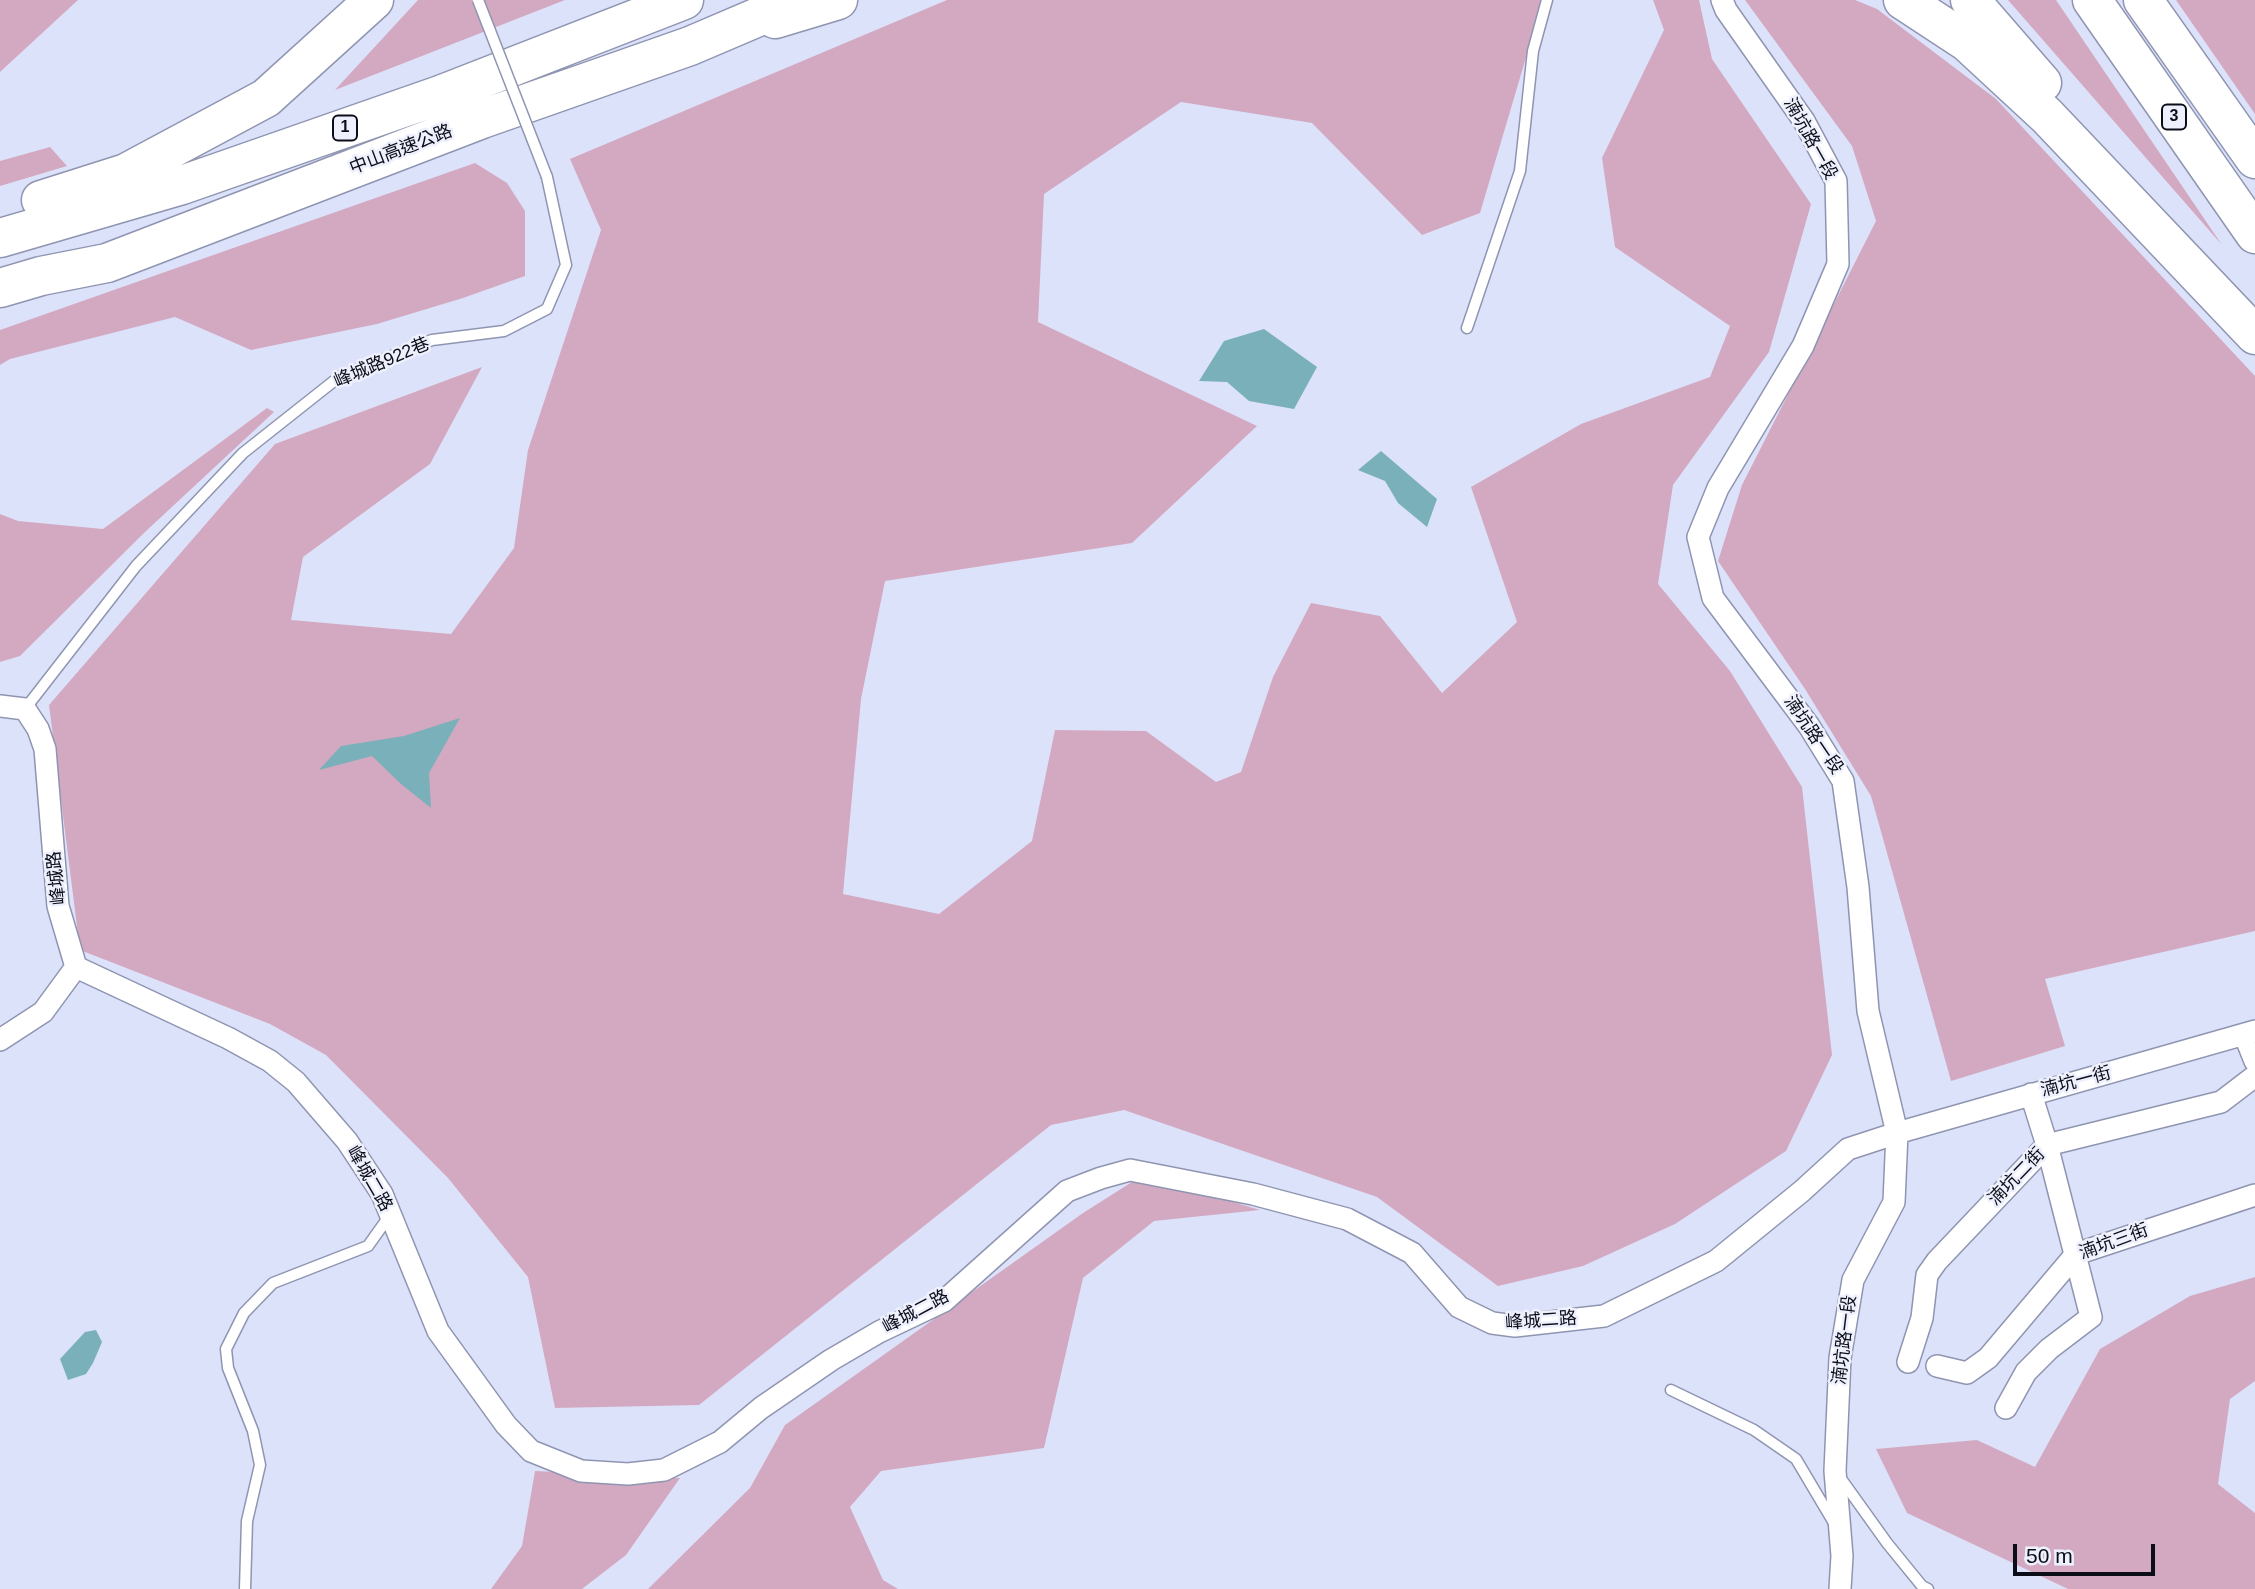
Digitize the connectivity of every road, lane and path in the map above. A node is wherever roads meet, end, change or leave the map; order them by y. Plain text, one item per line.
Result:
1 (374, 0) edge
2 (478, 0) edge
3 (684, 0) edge
4 (799, 0) edge
5 (838, 0) edge
6 (1547, 0) edge
7 (1722, 0) edge
8 (1903, 0) edge
9 (1970, 0) edge
10 (2092, 0) edge
11 (2143, 0) edge
12 (690, 46) junction
13 (2255, 159) edge
14 (0, 222) edge
15 (2255, 234) edge
16 (0, 238) edge
17 (0, 288) edge
18 (1467, 328) dead end
19 (2252, 331) edge
20 (0, 705) edge
21 (25, 709) junction
22 (76, 967) junction
23 (2250, 1034) edge
24 (0, 1040) edge
25 (2255, 1061) edge
26 (2255, 1076) edge
27 (2031, 1094) junction
28 (1897, 1133) junction
29 (2047, 1145) junction
30 (2255, 1195) edge
31 (390, 1215) junction
32 (2076, 1254) junction
33 (1908, 1362) dead end
34 (1937, 1366) dead end
35 (1671, 1390) dead end
36 (2006, 1408) dead end
37 (1835, 1471) junction
38 (1840, 1535) junction
39 (245, 1589) edge
40 (1840, 1589) edge
41 (1928, 1589) edge

1 - 14 highway
2 - 21 lane, 峰城路922巷, bridge
3 - 16 highway, 1
4 - 12 highway, 中山高速公路 / 1
5 - 12 highway
6 - 18 lane
7 - 28 street, 湳坑路一段
8 - 19 highway
9 - 19 highway
10 - 15 highway, 3
11 - 13 highway, 3
12 - 17 highway, 中山高速公路 / 1
20 - 21 street
21 - 22 street, 峰城路
22 - 24 street
22 - 31 street, 峰城二路
23 - 25 street
23 - 27 street, 湳坑一街
26 - 29 street, 湳坑二街
27 - 28 street, 湳坑一街
27 - 29 street
28 - 31 street, 峰城二路
28 - 37 street, 湳坑路一段
29 - 32 street
29 - 33 street, 湳坑二街
30 - 32 street, 湳坑三街
31 - 39 lane
32 - 34 street, 湳坑三街
32 - 36 street
35 - 38 lane
37 - 38 street, 湳坑路一段
37 - 41 lane
38 - 40 street, 湳坑路一段

